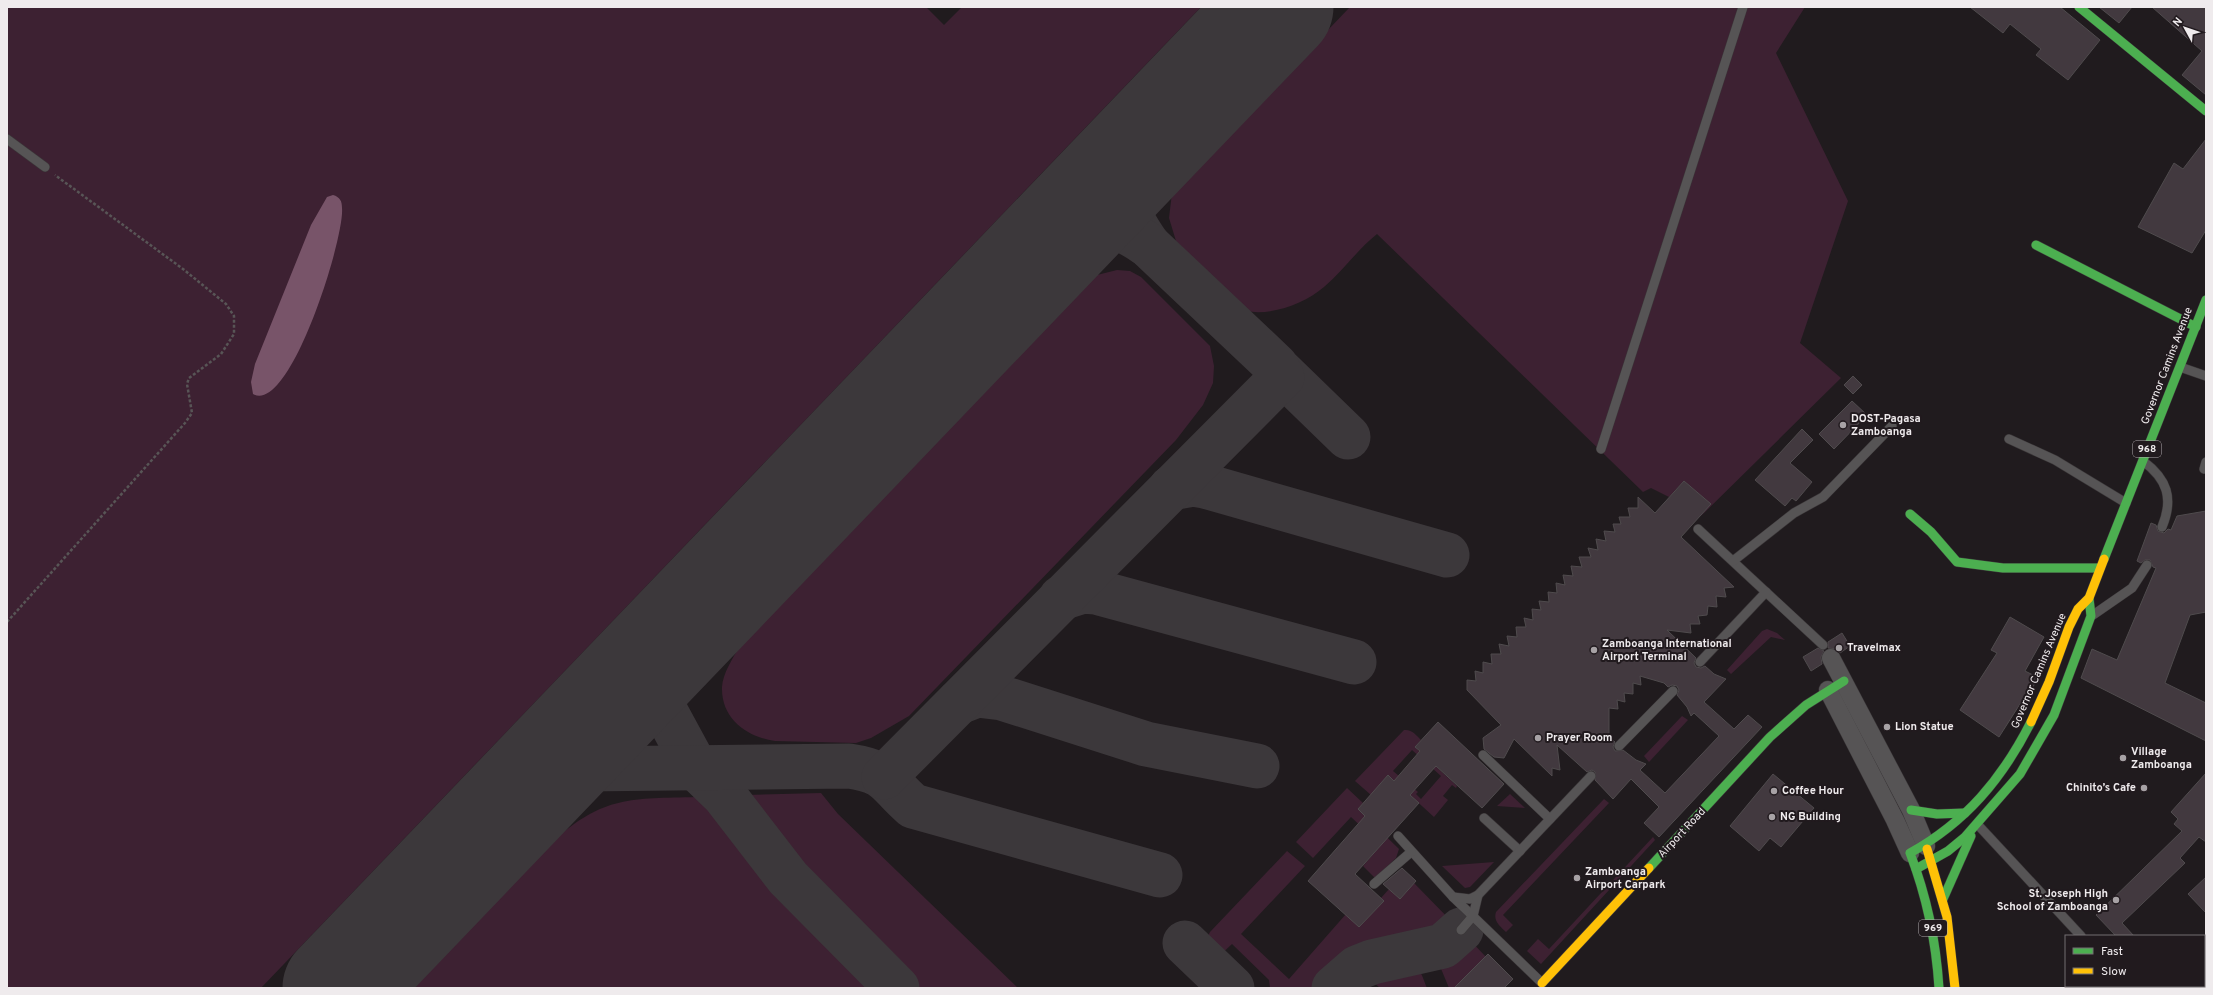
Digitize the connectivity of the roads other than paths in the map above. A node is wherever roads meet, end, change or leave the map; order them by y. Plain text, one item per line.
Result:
1 (1743, 7) edge
2 (2079, 7) edge
3 (2206, 111) edge
4 (7, 139) edge
5 (45, 167) road end
6 (2036, 245) dead end
7 (2206, 300) edge
8 (2196, 326) junction
9 (2180, 367) junction
10 (2206, 376) edge
11 (1892, 426) dead end
12 (2009, 439) dead end
13 (1601, 449) dead end
14 (2143, 460) junction
15 (2126, 503) junction
16 (1910, 514) dead end
17 (2162, 527) dead end
18 (1698, 529) dead end
19 (1733, 561) junction
20 (2147, 564) dead end
21 (2100, 568) junction
22 (1766, 592) junction
23 (2089, 598) junction
24 (2077, 611) junction
25 (2092, 616) junction
26 (1827, 652) joint
27 (1700, 662) dead end
28 (1844, 681) junction
29 (1828, 690) junction
30 (1672, 691) dead end
31 (1620, 746) dead end
32 (1483, 755) dead end
33 (1591, 776) dead end
34 (1911, 810) junction
35 (1965, 813) junction
36 (1484, 818) dead end
37 (1550, 819) junction
38 (1976, 826) junction
39 (1398, 836) dead end
40 (1520, 851) junction
41 (1411, 852) junction
42 (1921, 858) junction
43 (1374, 884) dead end
44 (1478, 895) junction
45 (1453, 897) junction
46 (1943, 899) junction
47 (1473, 916) junction
48 (1948, 916) junction
49 (1931, 918) junction
50 (1461, 930) dead end
51 (2080, 935) edge
52 (1540, 985) edge
53 (1939, 988) edge
54 (1955, 988) edge

1 - 13 lane
2 - 3 main road
4 - 5 lane
6 - 8 main road
7 - 8 main road, Governor Camins Avenue / 968
8 - 9 main road, Governor Camins Avenue / 968
9 - 10 lane
9 - 14 main road, Governor Camins Avenue / 968
11 - 19 lane
12 - 15 lane
14 - 15 main road, Governor Camins Avenue / 968
14 - 17 lane
15 - 21 main road, Governor Camins Avenue / 968
16 - 21 main road
18 - 19 lane
19 - 22 lane
20 - 25 lane
21 - 23 main road, Governor Camins Avenue / 968
22 - 26 lane
22 - 27 lane
23 - 24 main road, Governor Camins Avenue / 968
23 - 25 main road, Governor Camins Avenue / 968
24 - 25 lane
24 - 35 main road, Governor Camins Avenue / 968
25 - 38 main road
26 - 28 street
28 - 29 main road, Airport Road
28 - 34 street, 969
29 - 42 street, 969
29 - 52 main road, Airport Road
30 - 31 lane
32 - 37 lane
33 - 37 lane
34 - 35 main road
34 - 42 street, 969
35 - 42 main road, Governor Camins Avenue / 968
36 - 40 lane
37 - 40 lane
38 - 42 main road
38 - 46 main road
38 - 51 lane
39 - 41 lane
40 - 44 lane
41 - 43 lane
41 - 45 lane
42 - 46 main road, 969
42 - 49 main road, 969
44 - 45 lane
44 - 47 lane
45 - 47 lane
46 - 48 main road, 969
47 - 50 lane
47 - 52 lane
48 - 49 main road
48 - 54 main road, 969
49 - 53 main road, 969

